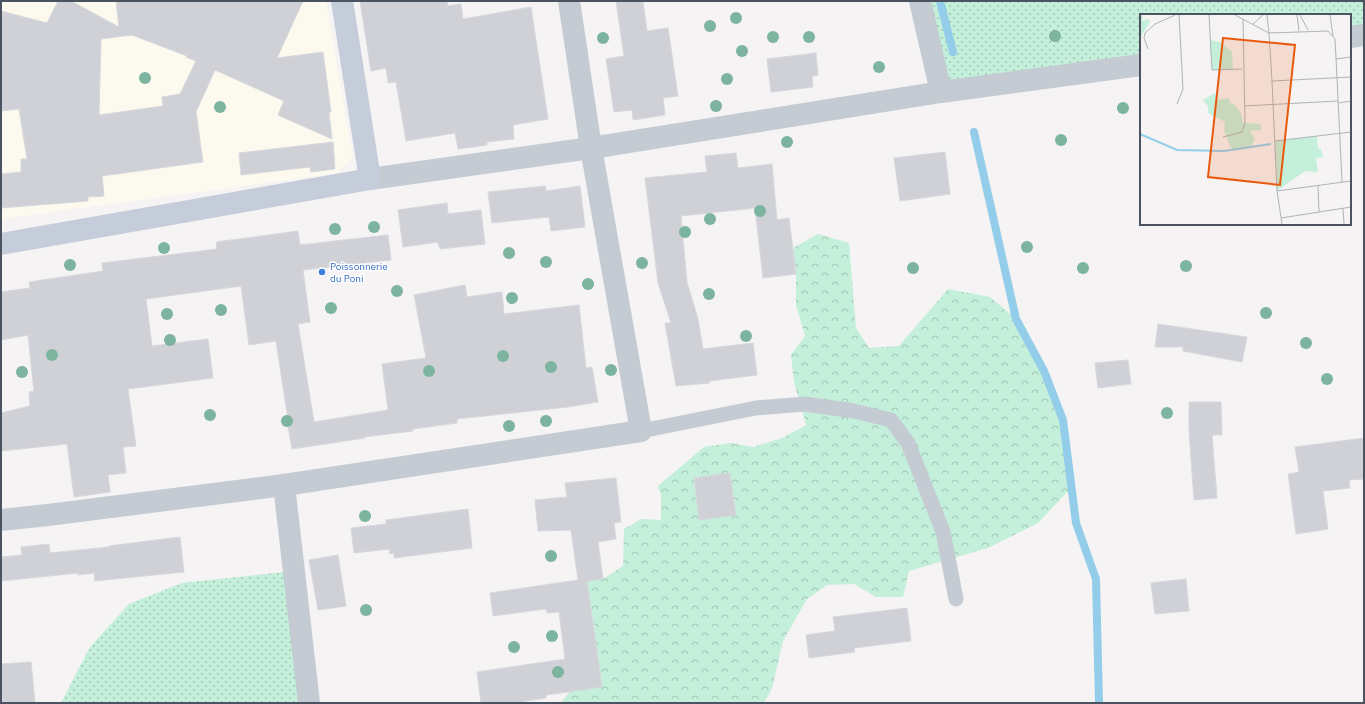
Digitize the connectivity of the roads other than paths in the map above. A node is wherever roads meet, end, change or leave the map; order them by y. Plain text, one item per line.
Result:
1 (342, 1) edge
2 (569, 1) edge
3 (920, 1) edge
4 (1364, 35) edge
5 (1351, 37) edge
6 (1140, 65) edge
7 (941, 92) junction
8 (591, 148) junction
9 (370, 179) junction
10 (1, 244) edge
11 (641, 431) junction
12 (284, 485) junction
13 (1, 520) edge
14 (956, 599) dead end
15 (309, 703) edge

1 - 9 main road
2 - 8 street
3 - 7 street
4 - 5 street
6 - 7 street
7 - 8 street
8 - 9 street
8 - 11 street
9 - 10 main road
11 - 12 street
11 - 14 lane
12 - 13 street
12 - 15 street

